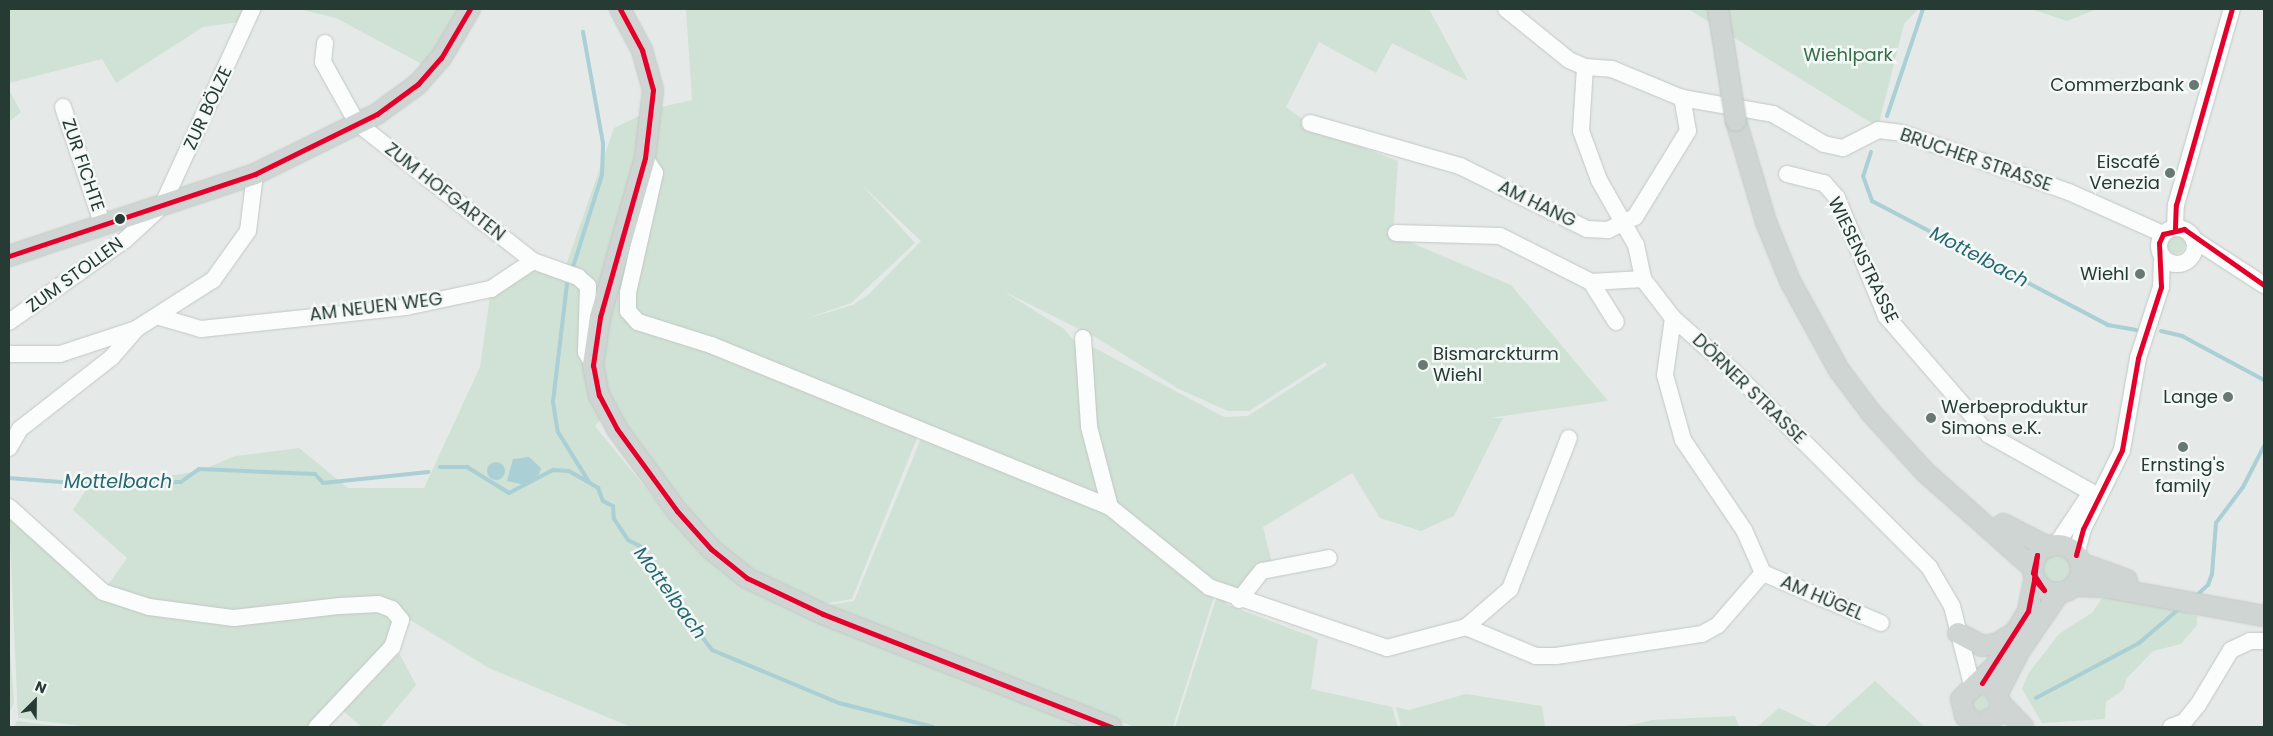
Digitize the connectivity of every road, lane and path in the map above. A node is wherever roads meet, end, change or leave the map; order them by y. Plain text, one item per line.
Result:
1 (252, 9) edge
2 (470, 9) edge
3 (620, 9) edge
4 (1506, 9) edge
5 (1718, 9) edge
6 (2231, 15) edge
7 (325, 43) dead end
8 (1585, 67) junction
9 (1682, 98) junction
10 (63, 107) dead end
11 (357, 123) junction
12 (1310, 123) dead end
13 (645, 158) junction
14 (255, 174) junction
15 (1787, 174) dead end
16 (162, 206) junction
17 (102, 222) junction
18 (1621, 226) junction
19 (1396, 233) dead end
20 (2193, 239) junction
21 (2165, 241) junction
22 (9, 256) edge
23 (2185, 260) junction
24 (533, 261) junction
25 (2230, 265) junction
26 (1643, 279) junction
27 (1591, 282) junction
28 (2264, 286) edge
29 (2161, 287) junction
30 (160, 317) junction
31 (1673, 318) junction
32 (9, 322) edge
33 (1616, 322) dead end
34 (136, 329) junction
35 (1083, 338) dead end
36 (9, 354) edge
37 (594, 365) junction
38 (2127, 428) junction
39 (1570, 438) dead end
40 (9, 448) edge
41 (2092, 492) junction
42 (1960, 500) junction
43 (9, 507) edge
44 (1110, 507) junction
45 (2052, 546) junction
46 (1329, 558) dead end
47 (2078, 559) junction
48 (1763, 573) junction
49 (2033, 573) junction
50 (2067, 590) junction
51 (2170, 594) junction
52 (1239, 600) junction
53 (2229, 605) junction
54 (2264, 605) edge
55 (2264, 616) edge
56 (1881, 623) dead end
57 (1466, 627) junction
58 (2016, 632) junction
59 (1958, 633) junction
60 (2264, 641) edge
61 (1989, 708) edge
62 (1959, 719) edge
63 (2181, 726) edge
64 (317, 727) edge
65 (1112, 727) edge
66 (2023, 727) edge

1 - 16 street, ZUR BÖLZE
2 - 11 main road
3 - 13 main road
4 - 8 street, BRUCHER STRASSE
5 - 42 main road, bridge
6 - 21 street
7 - 11 street
8 - 9 street, BRUCHER STRASSE
8 - 18 street, DÖRNER STRASSE
9 - 18 street
9 - 21 street, BRUCHER STRASSE
10 - 17 street, ZUR FICHTE
11 - 14 main road
11 - 24 street, ZUM HOFGARTEN
12 - 18 street, AM HANG
13 - 37 main road
13 - 44 street
14 - 16 main road
14 - 30 street
15 - 41 street, WIESENSTRASSE
16 - 17 main road
16 - 32 street, ZUM STOLLEN
17 - 22 main road
18 - 26 street, DÖRNER STRASSE
19 - 27 street
20 - 21 street
20 - 23 street
20 - 25 street
21 - 23 street
21 - 29 street
23 - 25 street
23 - 29 street
24 - 30 street, AM NEUEN WEG
24 - 37 street
25 - 28 street
26 - 27 street
26 - 31 street, DÖRNER STRASSE
27 - 33 street
29 - 38 street
30 - 34 street
31 - 48 street
31 - 59 street, DÖRNER STRASSE
34 - 36 street
34 - 40 street
35 - 44 street
37 - 65 main road
38 - 41 street
38 - 47 street
39 - 57 street
41 - 45 street
42 - 45 main road
42 - 49 main road
43 - 64 street
44 - 52 street
45 - 47 main road
45 - 49 main road
46 - 52 street
47 - 50 main road
47 - 51 main road
48 - 56 street, AM HÜGEL
48 - 57 street
49 - 50 main road
49 - 58 main road
50 - 51 main road
50 - 61 main road
51 - 53 main road
52 - 57 street
53 - 54 main road
53 - 55 main road
58 - 59 main road
58 - 61 main road
59 - 61 street, DÖRNER STRASSE
60 - 63 street
61 - 62 main road
61 - 62 main road
61 - 66 main road

